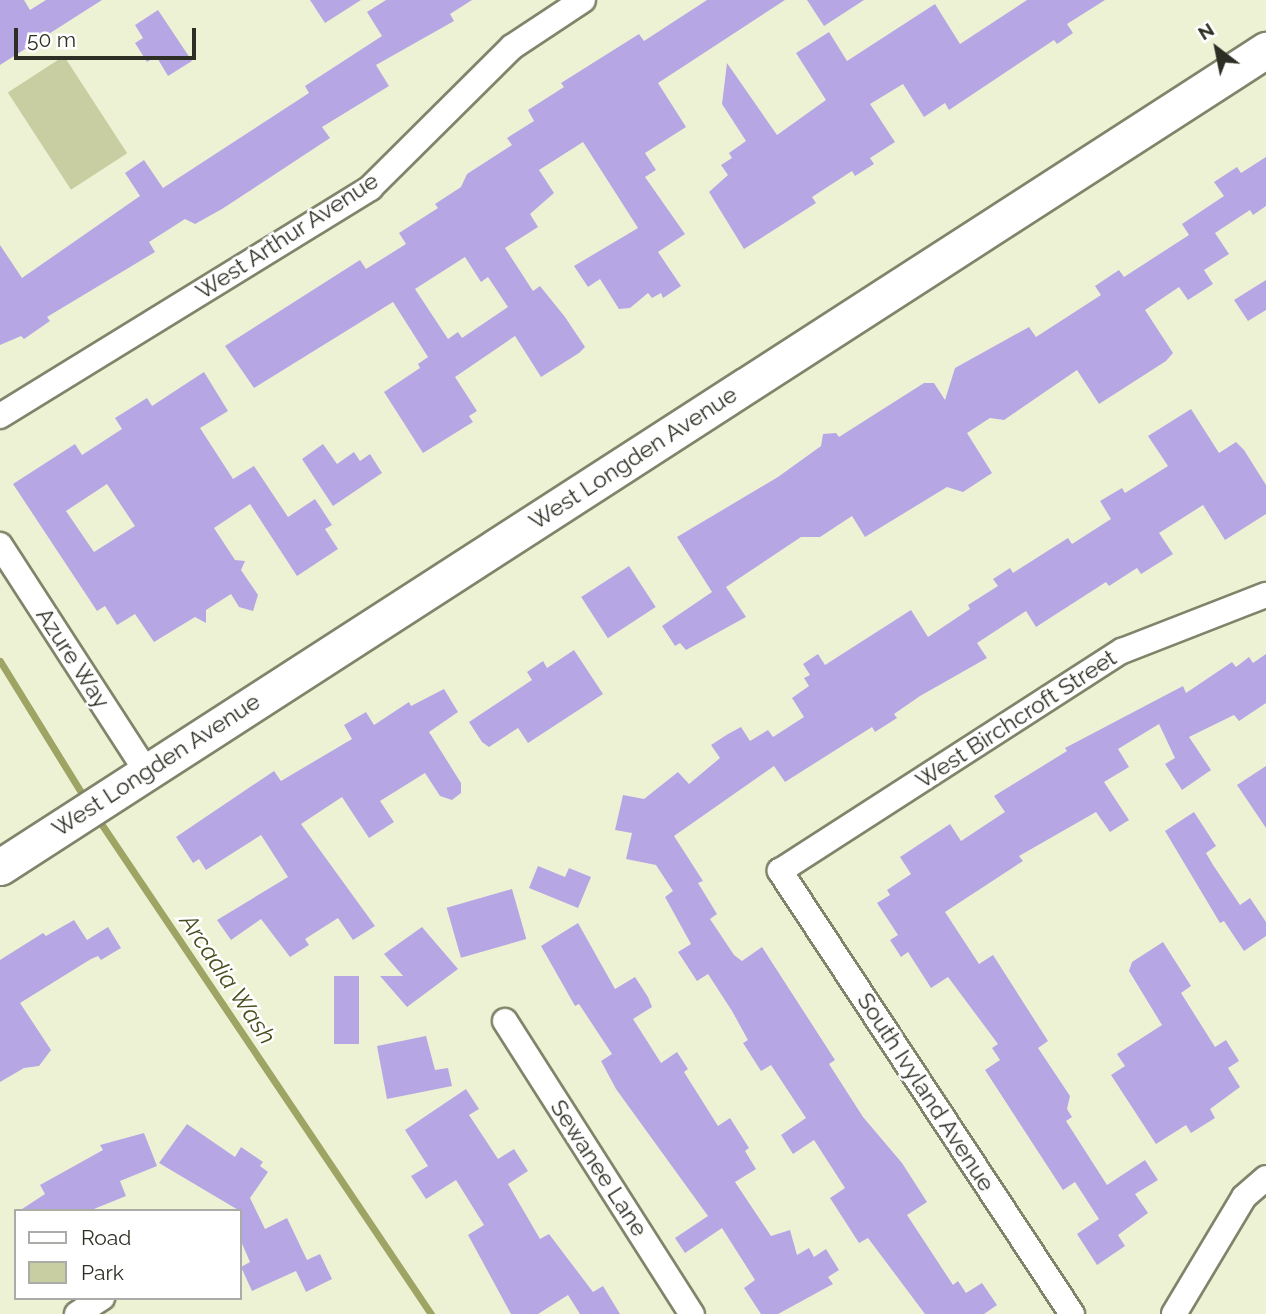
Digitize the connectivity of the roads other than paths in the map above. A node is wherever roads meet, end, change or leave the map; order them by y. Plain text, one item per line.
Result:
1 (583, 0) edge
2 (1266, 50) edge
3 (0, 416) edge
4 (0, 545) edge
5 (1266, 595) edge
6 (146, 771) junction
7 (0, 867) edge
8 (779, 871) joint
9 (505, 1021) dead end
10 (1266, 1178) edge
11 (99, 1300) edge
12 (78, 1314) edge
13 (692, 1314) edge
14 (1072, 1314) edge
15 (1174, 1314) edge

1 - 3 street, West Arthur Avenue
2 - 6 street, West Longden Avenue
4 - 6 street, Azure Way
5 - 8 street, West Birchcroft Street
6 - 7 street, West Longden Avenue
8 - 14 street, South Ivyland Avenue
9 - 13 street, Sewanee Lane
10 - 15 street
11 - 12 street

